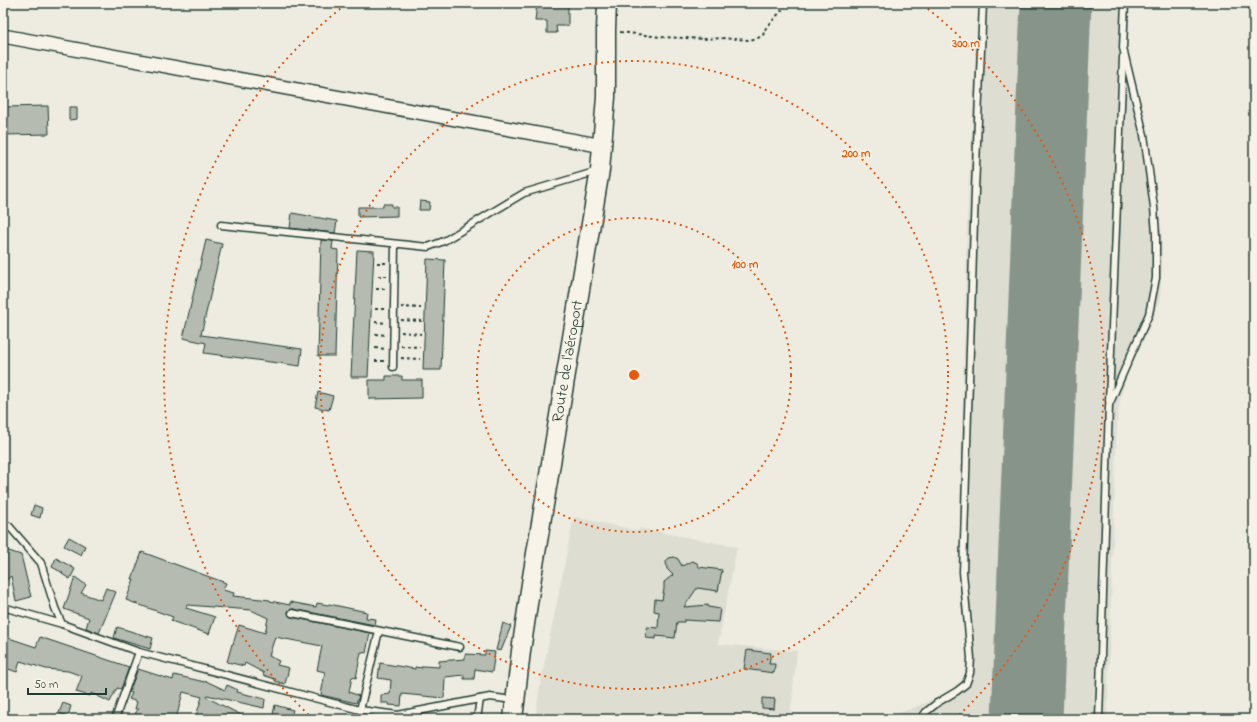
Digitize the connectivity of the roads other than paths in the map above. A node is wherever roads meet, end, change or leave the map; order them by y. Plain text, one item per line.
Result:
1 (607, 3) edge
2 (983, 3) edge
3 (1125, 3) edge
4 (3, 36) edge
5 (1123, 48) junction
6 (603, 146) junction
7 (600, 170) junction
8 (220, 225) dead end
9 (395, 244) junction
10 (393, 366) dead end
11 (1109, 405) junction
12 (3, 523) edge
13 (3, 607) edge
14 (292, 613) dead end
15 (62, 624) junction
16 (379, 631) junction
17 (460, 647) dead end
18 (139, 652) junction
19 (480, 699) junction
20 (516, 701) junction
21 (360, 710) junction
22 (660, 717) dead end
23 (116, 719) edge
24 (477, 719) edge
25 (513, 719) edge
26 (674, 719) edge
27 (921, 719) edge
28 (1100, 719) edge

1 - 6 street, Route de l'aéroport
2 - 27 lane
3 - 5 lane
4 - 6 street
5 - 11 lane
5 - 11 lane
6 - 7 street, Route de l'aéroport
7 - 9 lane
7 - 20 street, Route de l'aéroport
8 - 9 lane
9 - 10 lane
11 - 28 lane
12 - 15 lane
13 - 15 lane
14 - 16 lane
15 - 18 lane
16 - 17 lane
16 - 21 lane
18 - 21 lane
18 - 23 lane
19 - 20 lane
19 - 21 lane
19 - 24 lane
20 - 25 street, Route de l'aéroport
22 - 26 lane

